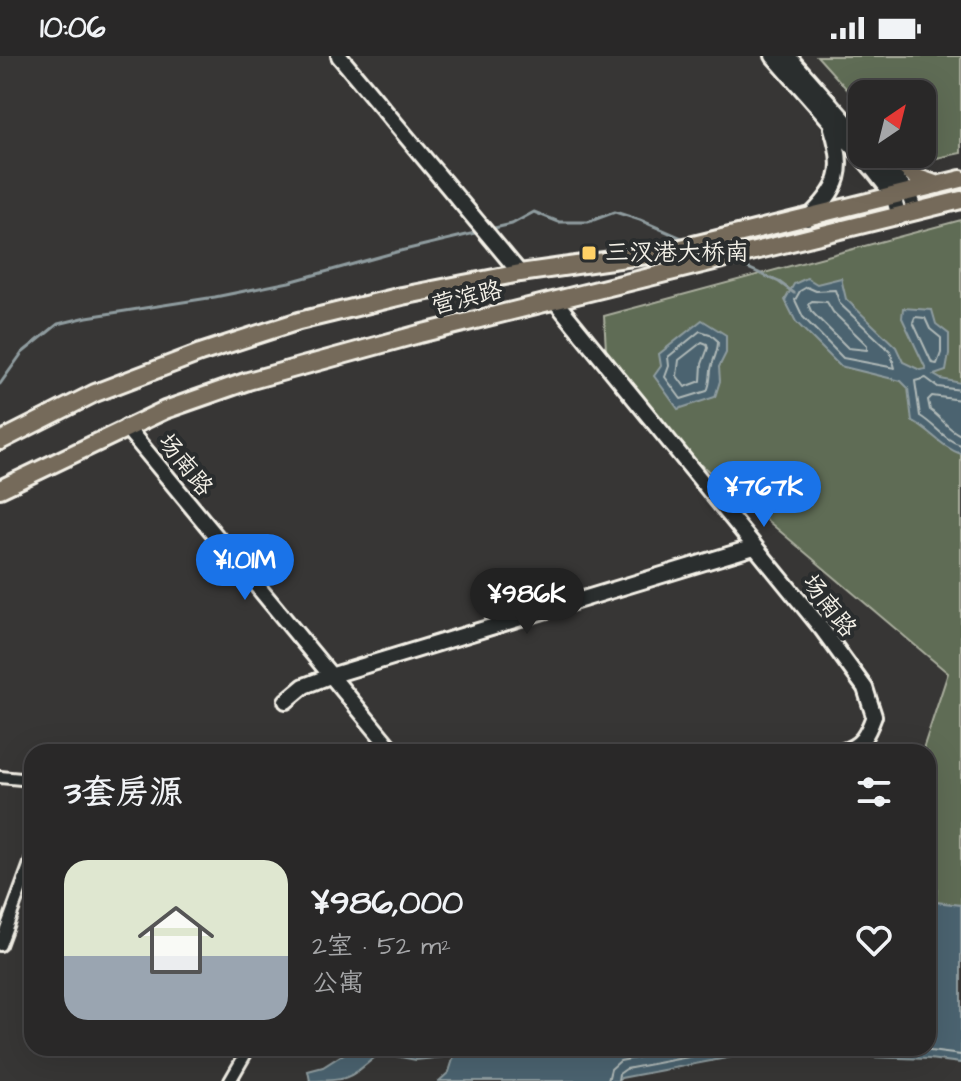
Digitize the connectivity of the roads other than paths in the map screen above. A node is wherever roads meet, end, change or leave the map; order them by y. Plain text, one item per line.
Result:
1 (339, 56) edge
2 (773, 56) edge
3 (788, 56) edge
4 (829, 120) junction
5 (848, 124) edge
6 (884, 168) edge
7 (906, 168) edge
8 (961, 179) edge
9 (939, 185) junction
10 (900, 194) junction
11 (961, 200) edge
12 (907, 214) junction
13 (807, 219) junction
14 (520, 273) junction
15 (555, 301) junction
16 (126, 427) junction
17 (0, 441) edge
18 (0, 489) edge
19 (754, 547) junction
20 (330, 676) junction
21 (286, 701) dead end
22 (387, 744) edge
23 (858, 744) edge
24 (0, 777) edge
25 (24, 779) edge
26 (24, 880) edge
27 (0, 945) edge
28 (244, 1056) edge
29 (230, 1081) edge

1 - 14 street
2 - 4 street
3 - 5 street
4 - 10 street
4 - 13 street
6 - 10 street
7 - 9 main road
8 - 9 main road, 营滨路
9 - 10 main road, 营滨路
10 - 12 street
10 - 13 main road, 营滨路
11 - 12 main road, 营滨路
12 - 15 main road, 营滨路
13 - 14 main road, 营滨路
14 - 17 main road, 营滨路
15 - 16 main road, 营滨路
15 - 19 street, 场南路
16 - 18 main road, 营滨路
16 - 20 street, 场南路
19 - 20 street
19 - 23 street, 场南路
20 - 21 street
20 - 22 street, 场南路
24 - 25 street
26 - 27 street
28 - 29 street

